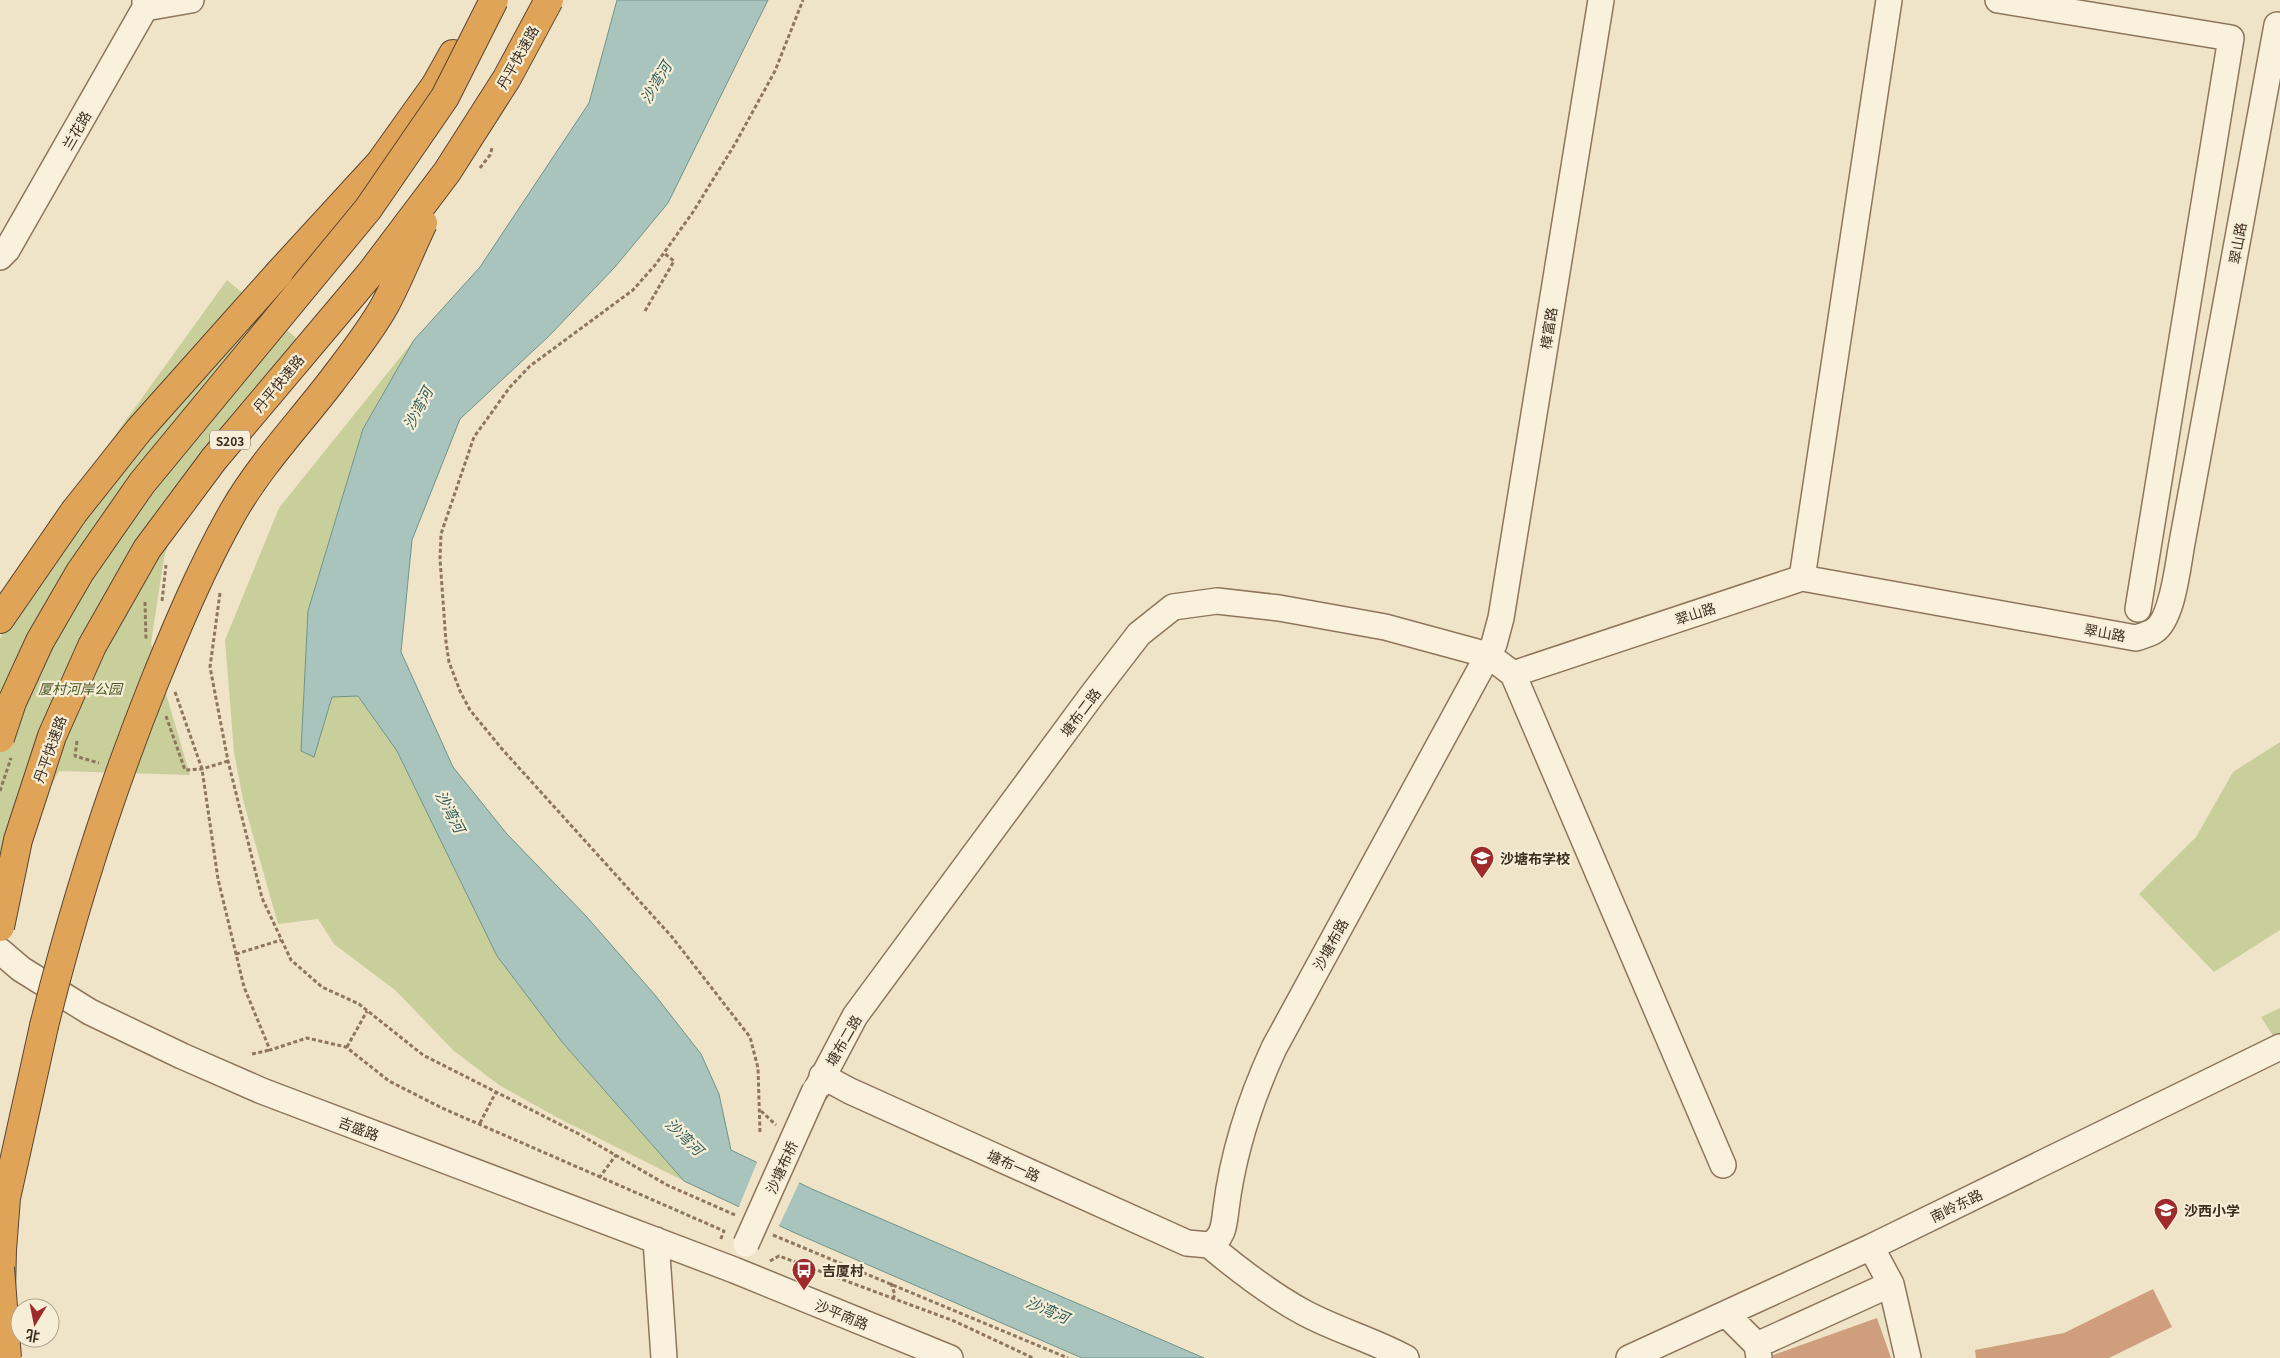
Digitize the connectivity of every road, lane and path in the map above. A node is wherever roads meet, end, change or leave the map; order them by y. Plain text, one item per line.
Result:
1 (191, 0) edge
2 (483, 0) edge
3 (494, 0) edge
4 (549, 0) edge
5 (803, 0) edge
6 (1602, 0) edge
7 (1889, 0) edge
8 (1998, 0) edge
9 (145, 4) edge
10 (2277, 25) dead end
11 (492, 146) dead end
12 (478, 170) dead end
13 (447, 172) junction
14 (664, 253) junction
15 (0, 257) edge
16 (645, 311) dead end
17 (167, 556) dead end
18 (1802, 578) junction
19 (221, 586) dead end
20 (145, 600) dead end
21 (162, 603) dead end
22 (2138, 610) dead end
23 (0, 619) edge
24 (146, 642) dead end
25 (1488, 655) junction
26 (1513, 674) junction
27 (173, 686) dead end
28 (166, 714) dead end
29 (0, 738) edge
30 (228, 761) junction
31 (202, 768) junction
32 (0, 927) edge
33 (281, 940) junction
34 (0, 951) edge
35 (236, 954) junction
36 (367, 1011) junction
37 (346, 1047) junction
38 (2280, 1047) edge
39 (270, 1050) junction
40 (252, 1054) dead end
41 (819, 1083) junction
42 (496, 1092) junction
43 (760, 1110) junction
44 (764, 1115) dead end
45 (480, 1123) junction
46 (760, 1132) dead end
47 (616, 1155) junction
48 (1723, 1165) dead end
49 (599, 1178) junction
50 (769, 1233) dead end
51 (656, 1240) junction
52 (1209, 1245) junction
53 (741, 1247) junction
54 (1872, 1247) junction
55 (0, 1268) edge
56 (890, 1283) junction
57 (1891, 1284) junction
58 (894, 1298) junction
59 (1726, 1314) junction
60 (1, 1318) dead end
61 (1758, 1352) edge
62 (7, 1358) edge
63 (664, 1358) edge
64 (950, 1358) edge
65 (1033, 1358) edge
66 (1068, 1358) edge
67 (1406, 1358) edge
68 (1629, 1358) edge
69 (1908, 1358) edge

1 - 9 street
2 - 23 highway, bridge
3 - 29 highway, S203, bridge
4 - 13 highway, 丹平快速路 / S203, bridge
5 - 14 path
6 - 25 street, 樟富路
7 - 18 street
8 - 22 street
9 - 15 street, 兰花路
10 - 18 street, 翠山路
11 - 12 path
13 - 32 highway, 丹平快速路 / S203, bridge
13 - 60 highway, bridge
14 - 16 path
14 - 43 path
17 - 21 path
18 - 26 street, 翠山路
19 - 30 path
20 - 24 path
25 - 26 street
25 - 41 street, 塘布二路
25 - 52 street, 沙塘布路
26 - 48 street
27 - 31 path
28 - 31 path
30 - 31 path
30 - 33 path
31 - 35 path
33 - 35 path
33 - 36 path
34 - 51 street, 吉盛路
35 - 39 path
36 - 37 path
36 - 42 path
37 - 39 path
37 - 45 path
38 - 54 street, 南岭东路
39 - 40 path
41 - 52 street, 塘布一路
41 - 53 street, 沙塘布桥, bridge
42 - 45 path
42 - 47 path
43 - 44 path
43 - 46 path
45 - 49 path
47 - 49 path
47 - 53 path
49 - 53 path
50 - 56 path
51 - 53 street, 吉盛路
51 - 63 street
52 - 67 street
53 - 58 path
53 - 64 street, 沙平南路
54 - 57 street
54 - 59 street, 南岭东路
55 - 62 highway, bridge
56 - 58 path
56 - 66 path
57 - 61 street
57 - 69 street
58 - 65 path
59 - 61 street
59 - 68 street, 南岭东路

